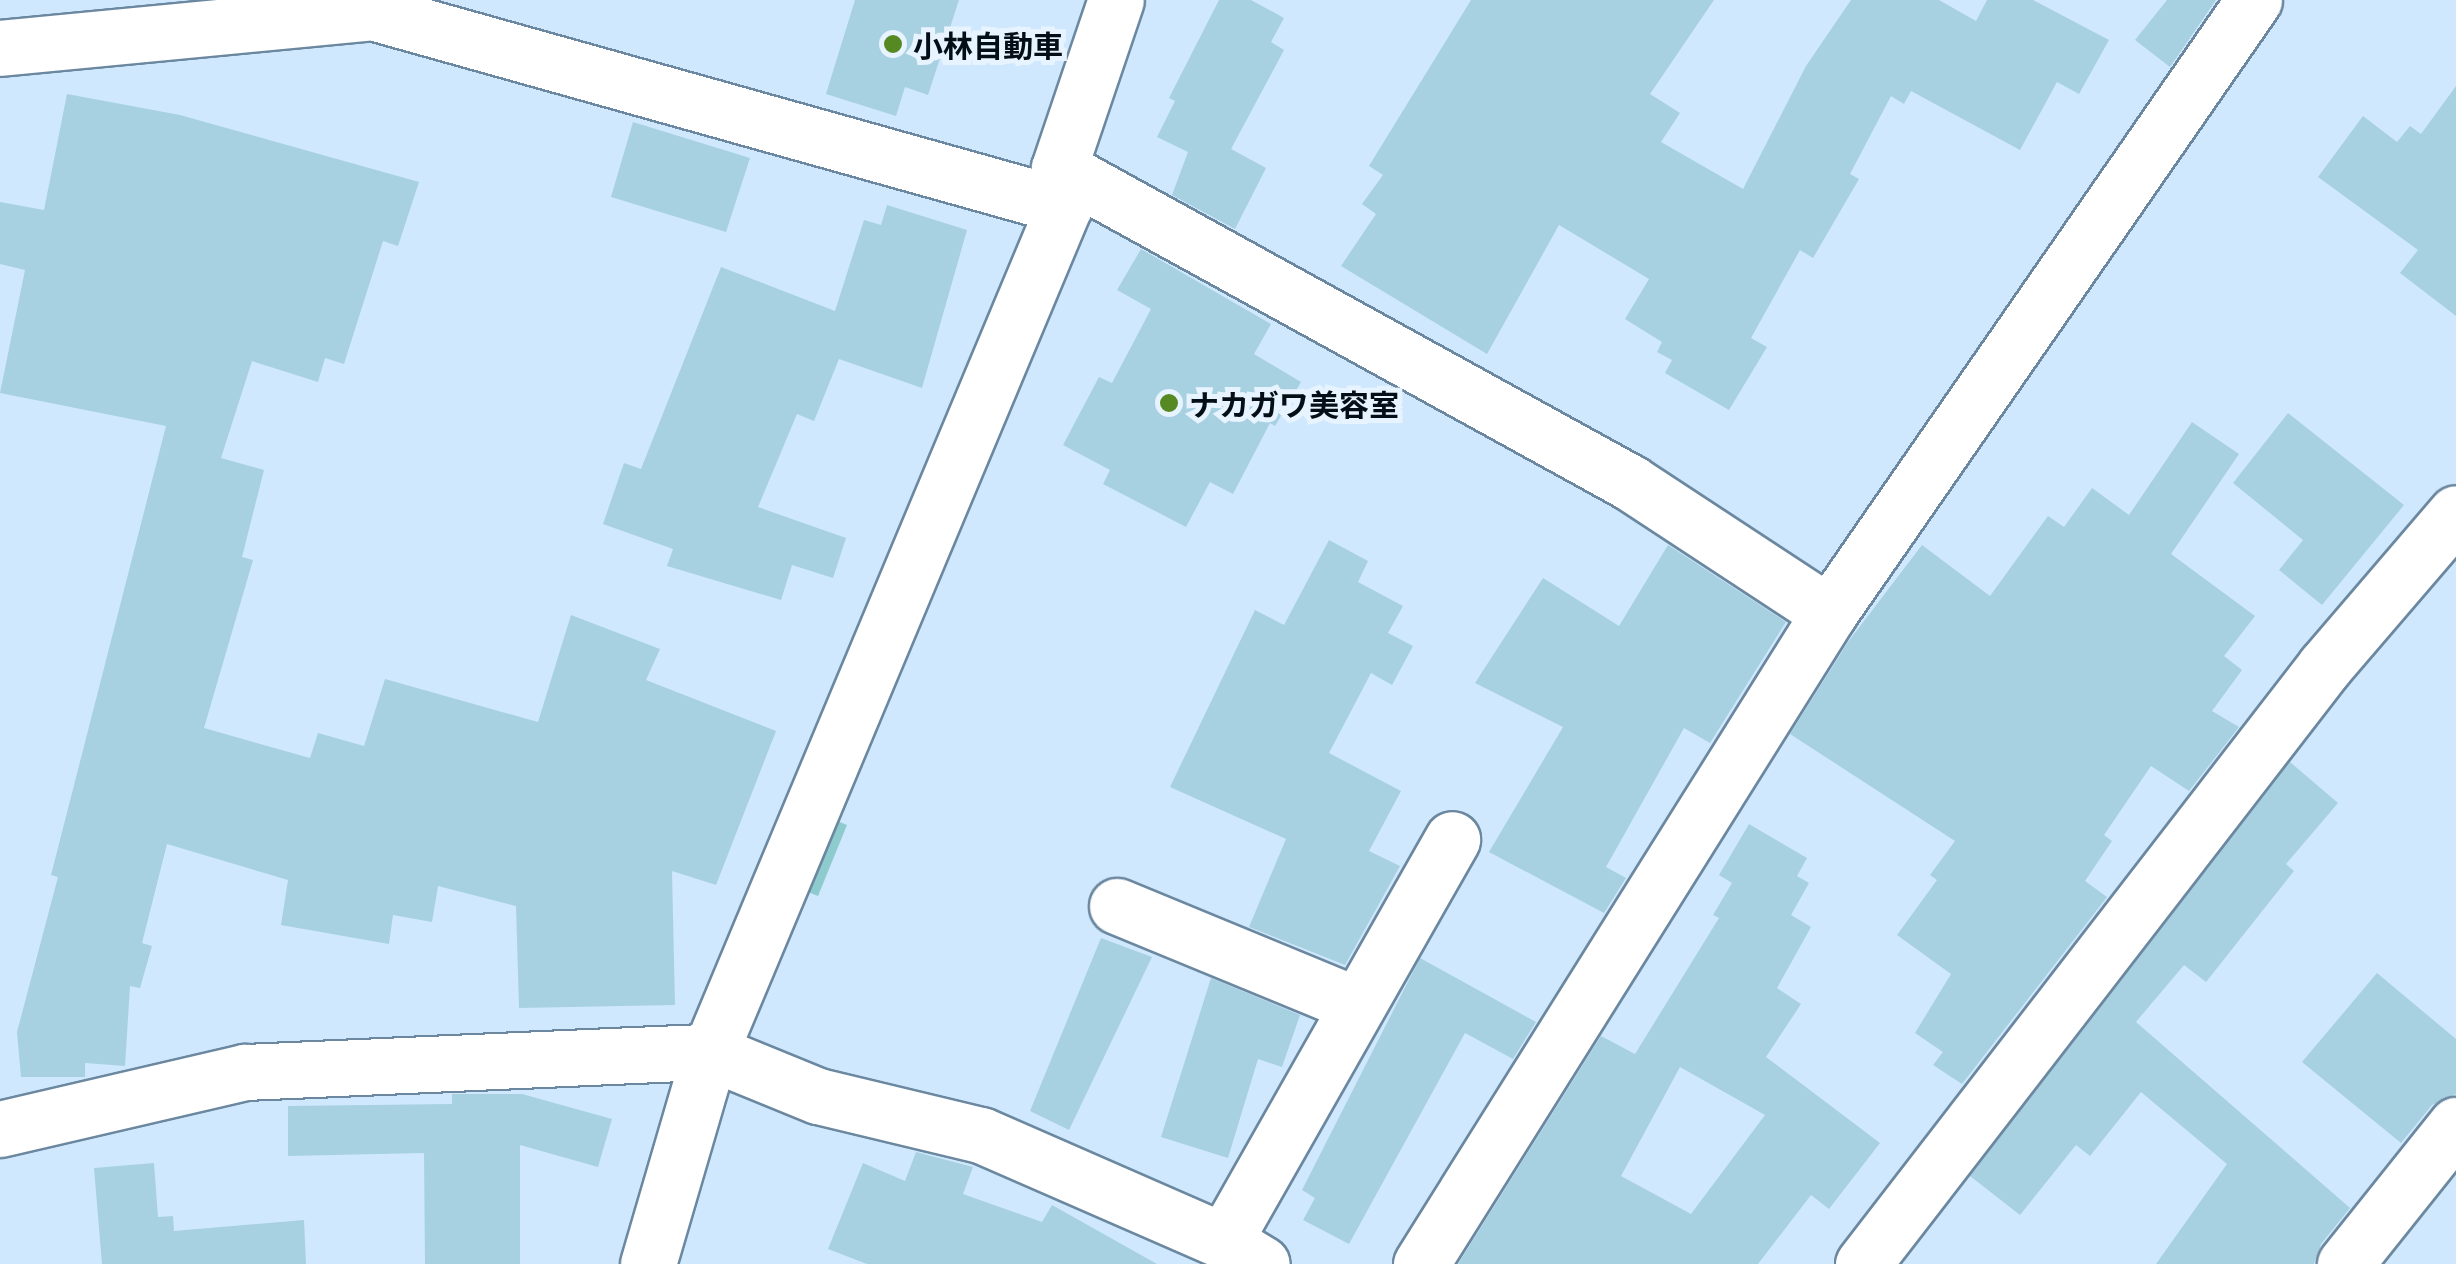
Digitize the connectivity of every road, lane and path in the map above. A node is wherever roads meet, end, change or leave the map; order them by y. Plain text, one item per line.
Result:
1 (1116, 0) edge
2 (2254, 0) edge
3 (0, 48) edge
4 (1062, 187) junction
5 (2456, 513) edge
6 (1829, 613) junction
7 (1452, 839) dead end
8 (1116, 906) dead end
9 (1355, 1004) junction
10 (710, 1052) junction
11 (2456, 1125) edge
12 (0, 1129) edge
13 (1243, 1252) edge
14 (648, 1264) edge
15 (1421, 1264) edge
16 (1863, 1264) edge
17 (2345, 1264) edge

1 - 4 street
2 - 6 street
3 - 4 street
4 - 6 street
4 - 10 street
5 - 16 street
6 - 15 street
7 - 9 street
8 - 9 street
9 - 13 street
10 - 12 street
10 - 13 street
10 - 14 street
11 - 17 street

